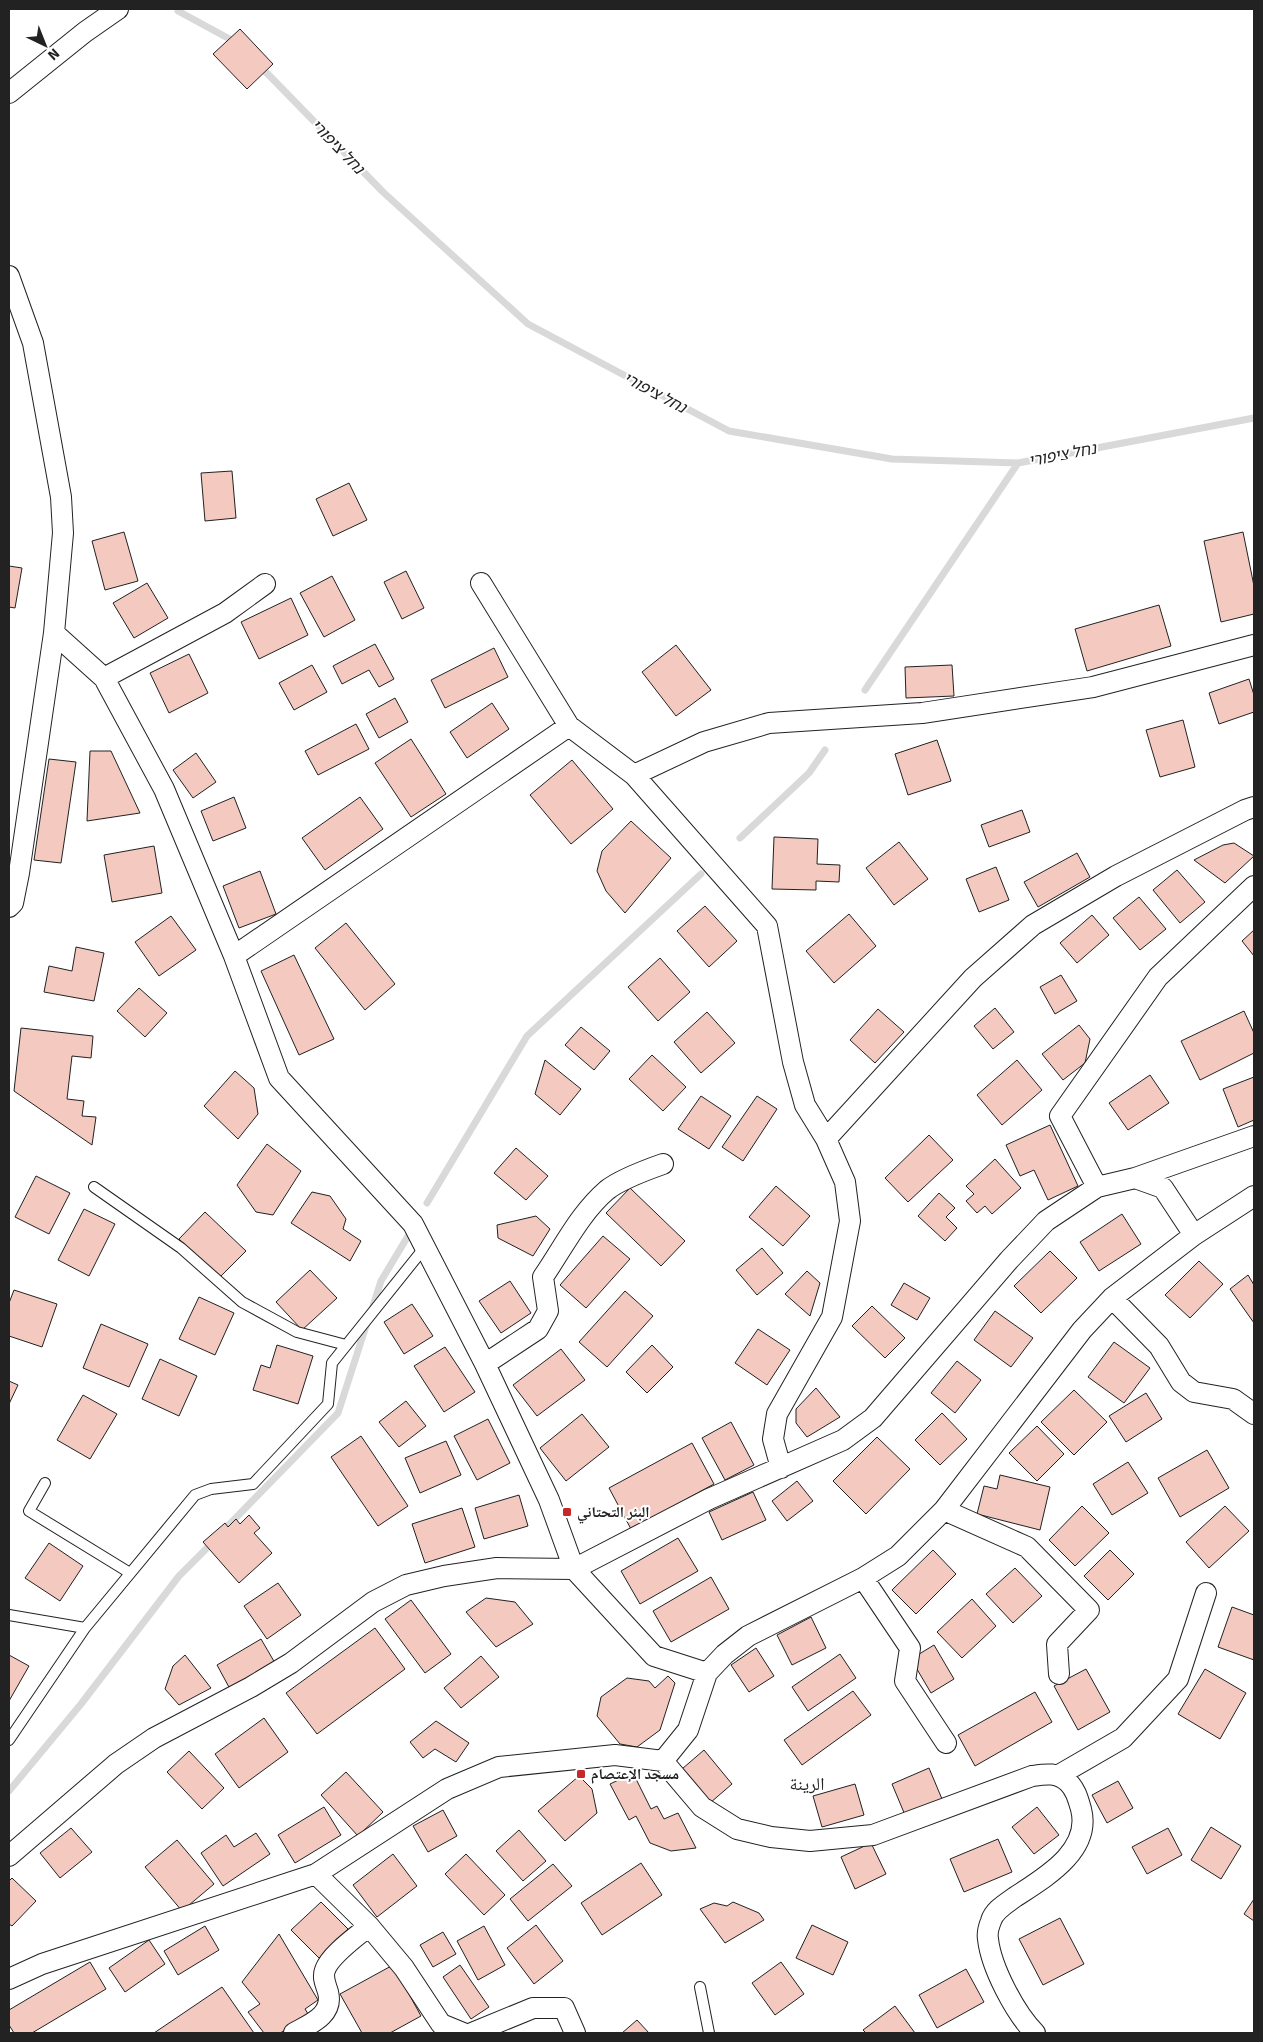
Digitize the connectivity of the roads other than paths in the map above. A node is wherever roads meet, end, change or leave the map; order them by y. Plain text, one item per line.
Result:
1 (118, 9) edge
2 (9, 93) edge
3 (9, 276) edge
4 (481, 583) dead end
5 (265, 584) dead end
6 (54, 633) junction
7 (1254, 645) edge
8 (104, 678) junction
9 (569, 726) junction
10 (634, 775) junction
11 (1254, 807) edge
12 (1254, 886) edge
13 (9, 907) edge
14 (234, 956) junction
15 (1254, 1136) edge
16 (826, 1139) junction
17 (663, 1164) dead end
18 (1135, 1178) junction
19 (94, 1187) dead end
20 (1097, 1187) junction
21 (1254, 1196) edge
22 (1194, 1235) junction
23 (425, 1246) junction
24 (1112, 1298) junction
25 (346, 1345) junction
26 (485, 1364) junction
27 (1254, 1414) edge
28 (781, 1468) junction
29 (45, 1483) dead end
30 (944, 1510) junction
31 (574, 1569) junction
32 (130, 1573) junction
33 (863, 1578) junction
34 (1206, 1593) dead end
35 (9, 1615) edge
36 (85, 1628) junction
37 (708, 1673) junction
38 (1060, 1674) dead end
39 (9, 1740) edge
40 (946, 1743) dead end
41 (663, 1761) junction
42 (1058, 1776) junction
43 (9, 1856) edge
44 (316, 1874) junction
45 (368, 1926) junction
46 (9, 1979) edge
47 (700, 1987) dead end
48 (294, 2033) edge
49 (462, 2033) edge
50 (472, 2033) edge
51 (575, 2033) edge
52 (709, 2033) edge
53 (1036, 2033) edge

1 - 2 street
3 - 6 street
4 - 9 street
5 - 8 street
6 - 8 street
6 - 13 street
7 - 10 street
8 - 14 street
9 - 10 street
9 - 14 street
10 - 16 street
11 - 16 street
12 - 20 street
14 - 23 street
15 - 18 street
16 - 28 street
17 - 26 street
18 - 20 street
18 - 22 street
19 - 25 lane
20 - 28 street
21 - 22 street
22 - 24 street
23 - 25 lane
23 - 26 street
24 - 27 street
24 - 30 street
25 - 32 lane
26 - 31 street
28 - 31 street
29 - 32 lane
30 - 33 street
30 - 38 street
31 - 37 street
31 - 43 street
32 - 36 lane
33 - 37 street
33 - 40 street
34 - 42 street
35 - 36 lane
36 - 39 lane
37 - 41 street
41 - 42 street
41 - 44 street
42 - 53 street
44 - 45 street
44 - 46 street
45 - 48 street
45 - 49 street
47 - 52 lane
50 - 51 street

